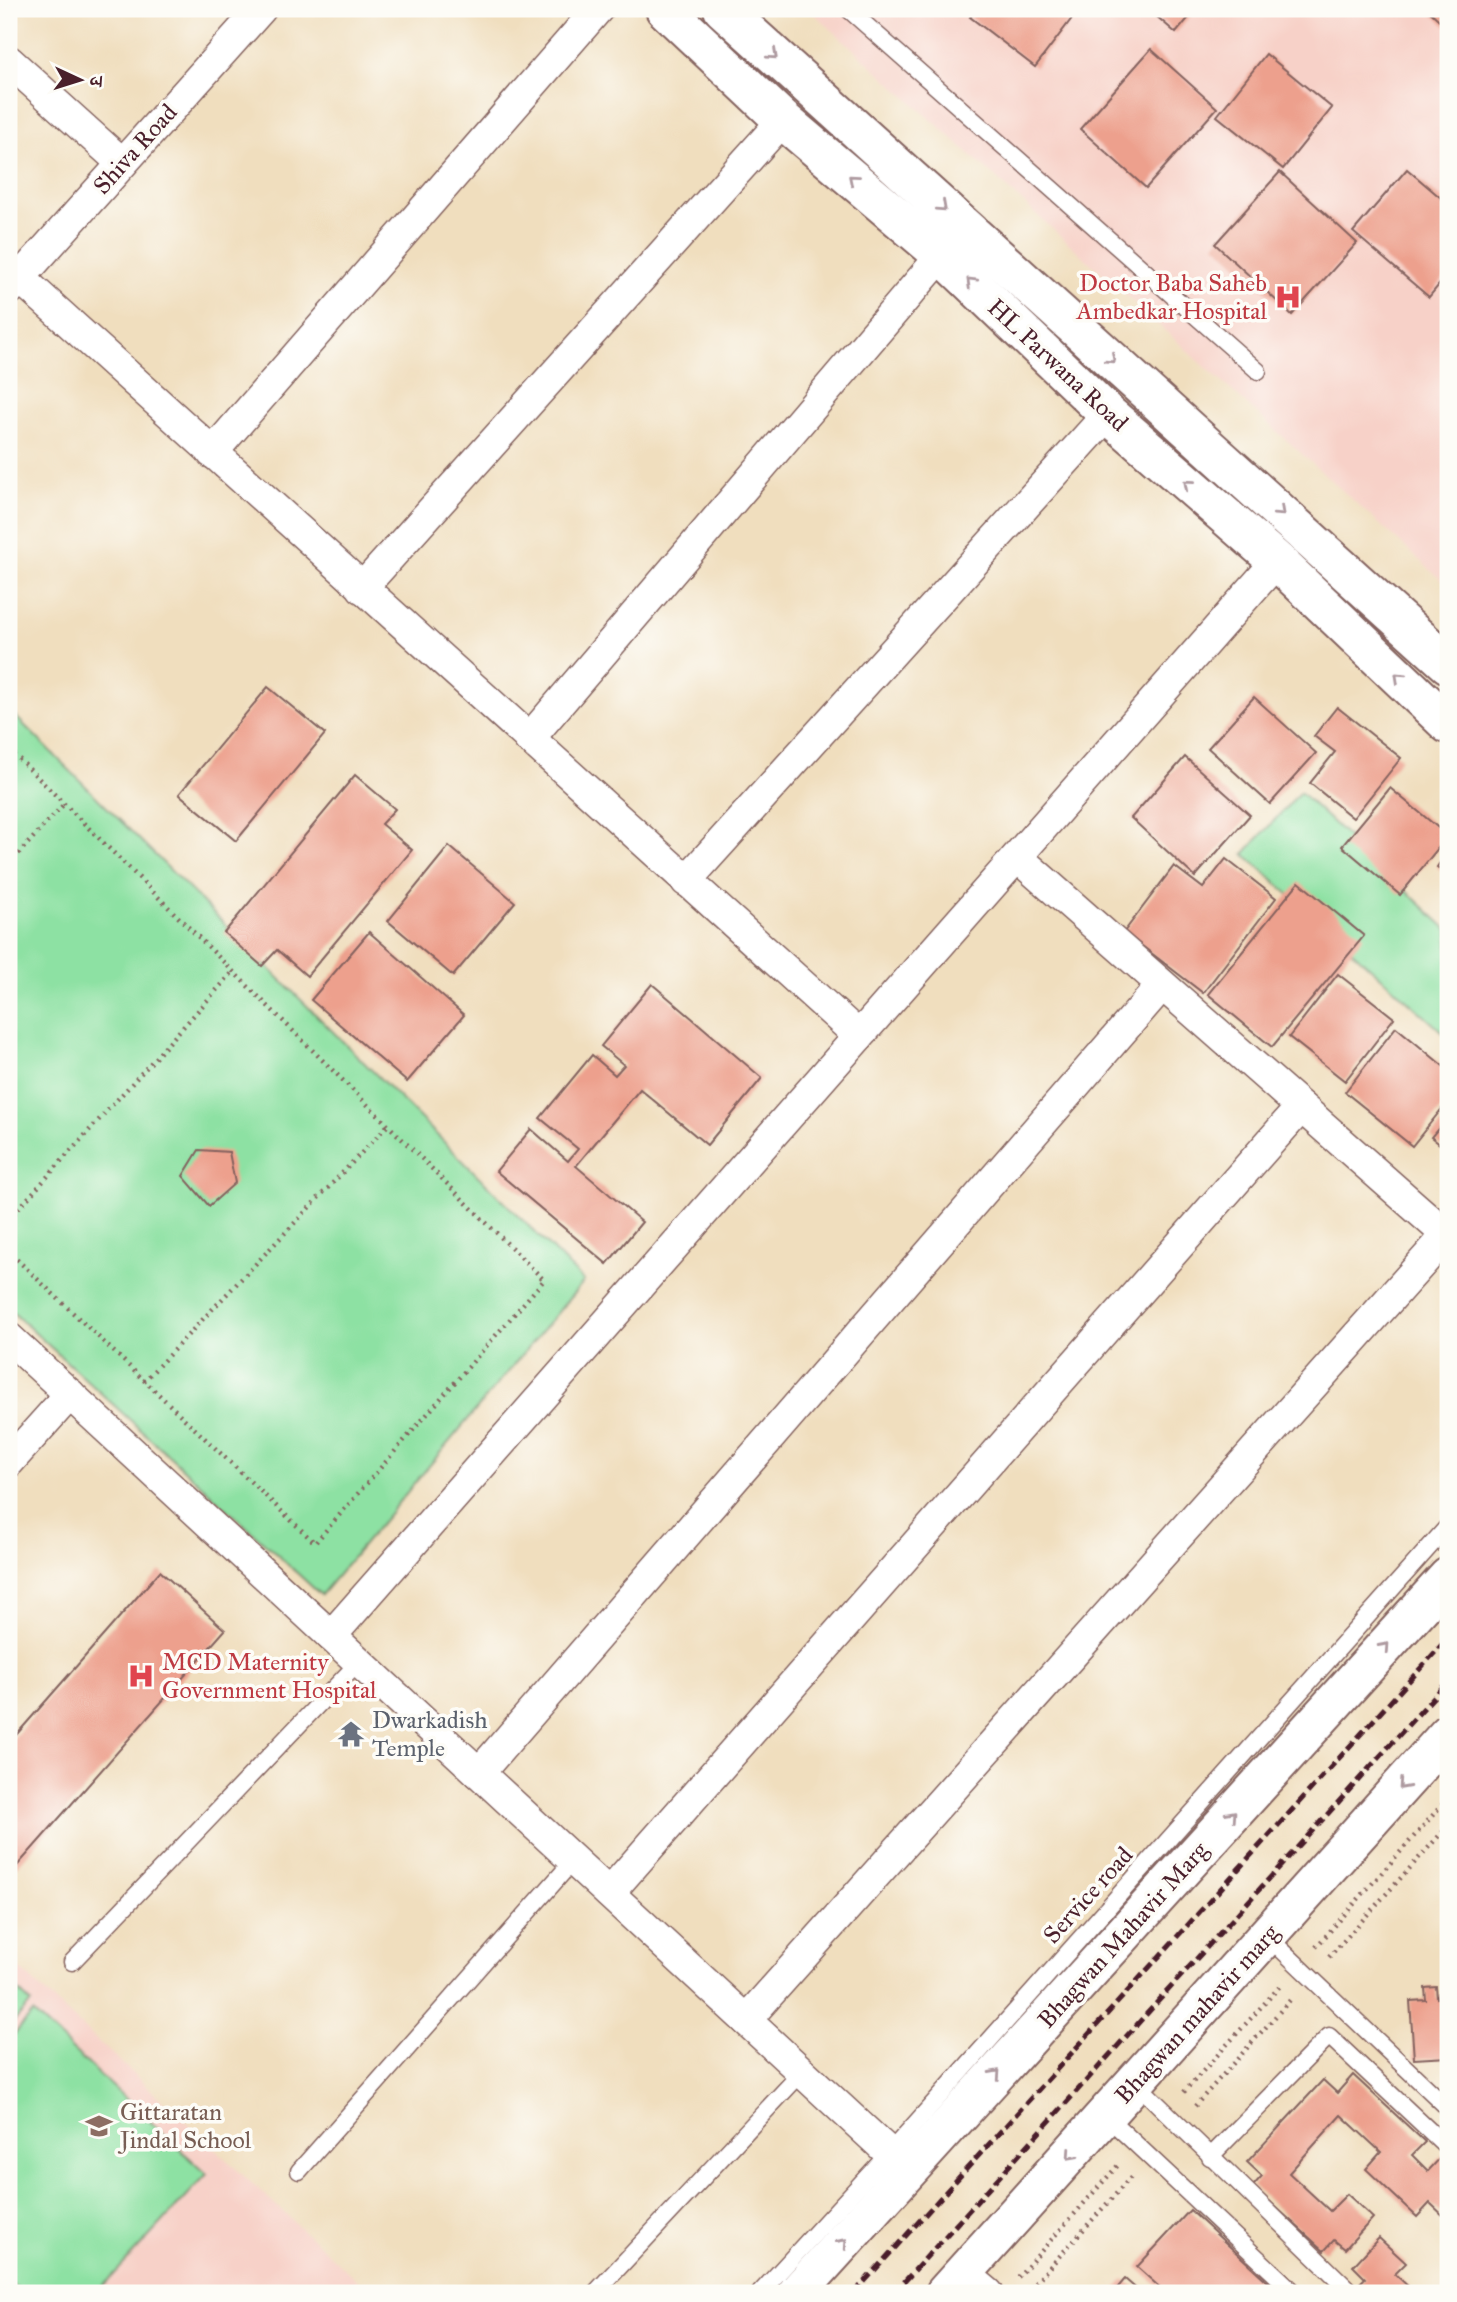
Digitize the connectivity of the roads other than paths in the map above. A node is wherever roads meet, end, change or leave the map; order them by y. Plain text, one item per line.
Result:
1 (261, 9) edge
2 (598, 9) edge
3 (665, 9) edge
4 (723, 9) edge
5 (848, 9) edge
6 (9, 61) edge
7 (783, 120) junction
8 (122, 163) junction
9 (942, 255) junction
10 (12, 279) edge
11 (1258, 372) dead end
12 (1108, 414) junction
13 (212, 453) junction
14 (1277, 561) junction
15 (362, 588) junction
16 (1448, 664) edge
17 (1448, 723) edge
18 (529, 739) junction
19 (1017, 857) junction
20 (686, 881) junction
21 (1162, 985) junction
22 (859, 1036) junction
23 (1301, 1107) junction
24 (1448, 1235) edge
25 (9, 1338) edge
26 (70, 1394) junction
27 (9, 1462) edge
28 (1448, 1526) edge
29 (1448, 1577) edge
30 (331, 1636) junction
31 (359, 1662) junction
32 (1448, 1734) edge
33 (479, 1773) junction
34 (573, 1861) junction
35 (609, 1893) junction
36 (1268, 1936) junction
37 (72, 1962) dead end
38 (746, 2020) junction
39 (802, 2072) junction
40 (1136, 2082) junction
41 (1448, 2108) edge
42 (1106, 2116) junction
43 (1448, 2148) edge
44 (1210, 2157) junction
45 (899, 2162) junction
46 (299, 2171) dead end
47 (977, 2286) edge
48 (595, 2293) edge
49 (760, 2293) edge
50 (797, 2293) edge
51 (1295, 2293) edge
52 (1352, 2293) edge

1 - 8 street, Shiva Road
2 - 13 street
3 - 7 street, HL Parwana Road
4 -> 16 street, HL Parwana Road
5 - 11 lane
6 - 8 street
9 -> 7 street, HL Parwana Road
7 - 15 street
8 - 10 street, Shiva Road
12 -> 9 street, HL Parwana Road
9 - 18 street
10 - 13 street
14 -> 12 street, HL Parwana Road
12 - 20 street
13 - 15 street
17 -> 14 street, HL Parwana Road
14 - 19 street
15 - 18 street
18 - 20 street
19 - 21 street
19 - 22 street
20 - 22 street
21 - 23 street
21 - 33 street
22 - 30 street
23 - 24 street
23 - 35 street
24 - 38 street
25 - 26 street
26 - 27 street
26 - 30 street
28 - 45 lane, Service road
45 -> 29 street, Bhagwan Mahavir Marg
30 - 31 street
31 - 33 street
31 - 37 lane
32 -> 36 street, Bhagwan mahavir marg
33 - 34 street
34 - 35 street
34 - 46 lane
35 - 38 street
36 - 40 street, Bhagwan mahavir marg
36 - 41 lane
38 - 39 street
39 - 45 street
39 - 48 lane
40 - 42 street, Bhagwan mahavir marg
40 - 44 lane
42 -> 47 street, Bhagwan mahavir marg
42 - 51 lane
43 - 44 lane
44 - 52 lane
45 - 49 lane, Service road
50 -> 45 street, Bhagwan Mahavir Marg

